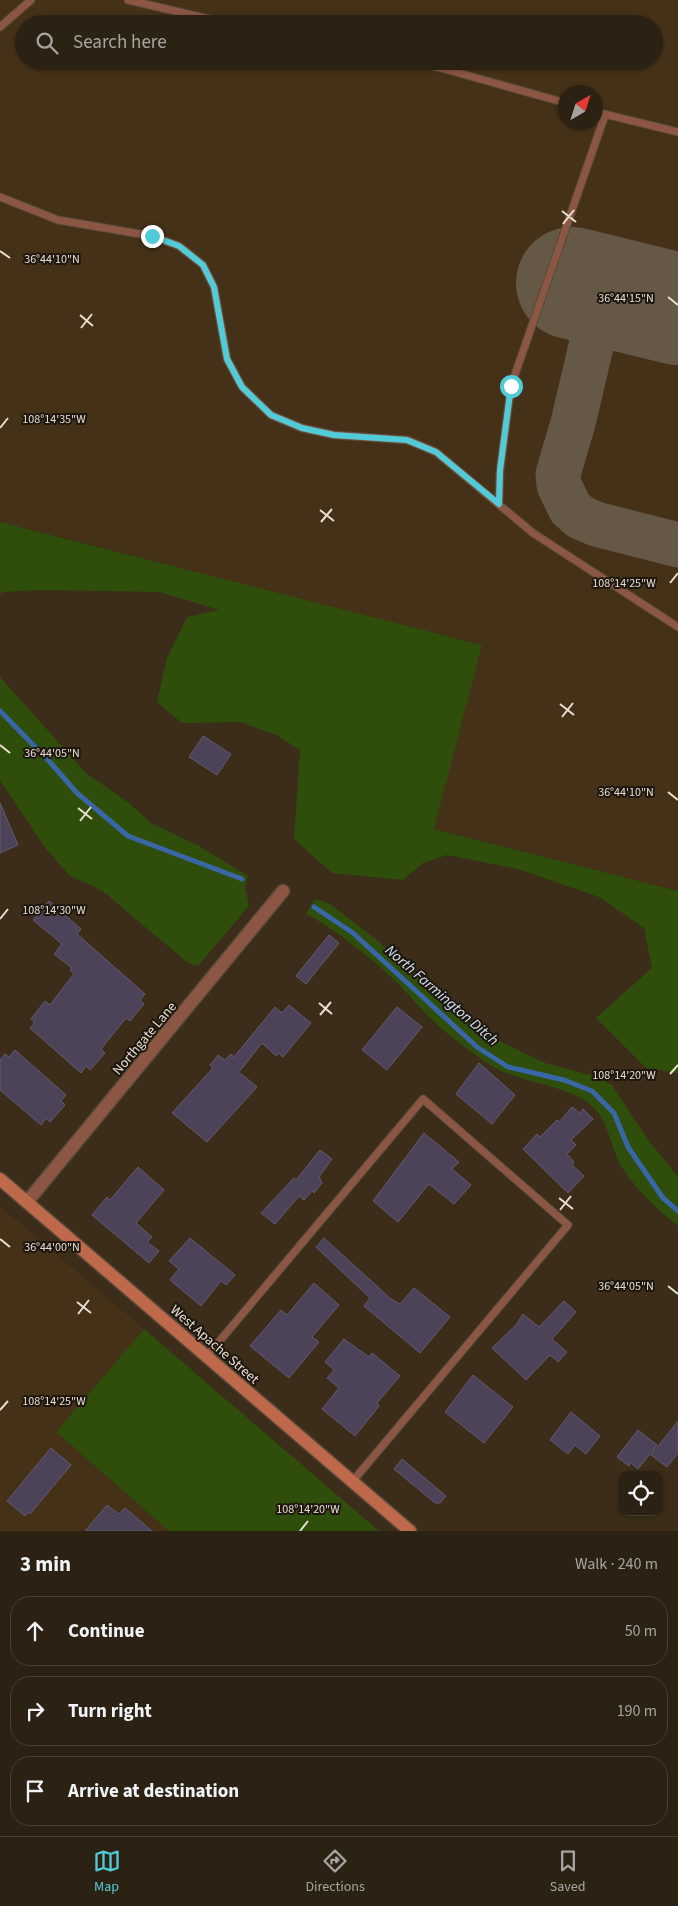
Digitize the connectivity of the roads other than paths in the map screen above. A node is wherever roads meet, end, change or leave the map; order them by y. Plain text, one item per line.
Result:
1 (31, 0) edge
2 (128, 0) edge
3 (192, 15) edge
4 (0, 27) edge
5 (449, 70) edge
6 (558, 101) edge
7 (605, 115) joint
8 (678, 132) edge
9 (0, 197) edge
10 (499, 504) junction
11 (678, 627) edge
12 (283, 891) dead end
13 (0, 1179) edge
14 (27, 1202) junction
15 (207, 1356) junction
16 (352, 1482) junction
17 (410, 1531) edge

1 - 4 lane
2 - 3 lane
5 - 6 lane
7 - 8 lane
7 - 10 lane
9 - 10 lane
10 - 11 lane
12 - 14 street, Northgate Lane
13 - 14 main road, West Apache Street
14 - 15 main road, West Apache Street
15 - 16 main road, West Apache Street
15 - 16 lane
16 - 17 main road, West Apache Street

